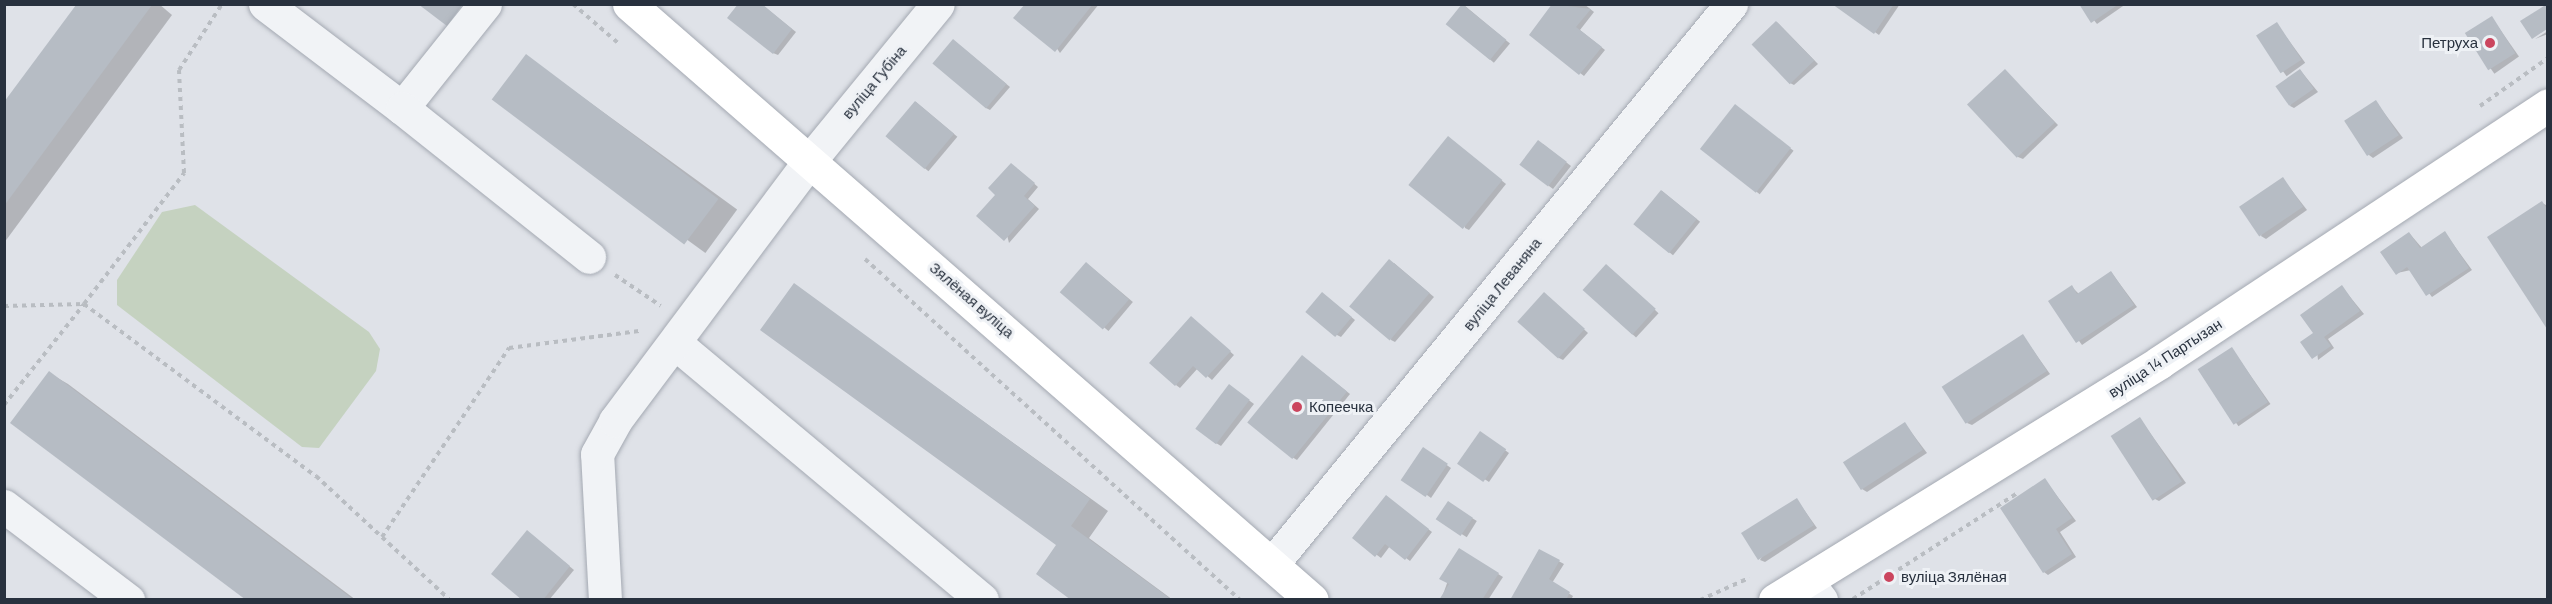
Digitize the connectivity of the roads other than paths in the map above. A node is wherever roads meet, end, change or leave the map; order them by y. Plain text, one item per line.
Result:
1 (265, 4) edge
2 (485, 4) edge
3 (629, 4) edge
4 (938, 4) edge
5 (1731, 4) edge
6 (2547, 105) edge
7 (402, 108) junction
8 (811, 159) junction
9 (589, 256) road end
10 (682, 334) junction
11 (4, 506) edge
12 (1273, 563) junction
13 (1814, 591) edge
14 (128, 600) edge
15 (604, 600) edge
16 (982, 600) edge
17 (1312, 600) edge
18 (1775, 600) edge

1 - 7 street
2 - 7 street
3 - 8 main road, Зялёная вуліца
4 - 8 street, вуліца Губіна
5 - 12 street, вуліца Леваняна
6 - 13 main road, вуліца 14 Партызан
7 - 9 street
8 - 10 street, вуліца Губіна
8 - 12 main road, Зялёная вуліца
10 - 15 street, вуліца Губіна
10 - 16 street
11 - 14 street
12 - 17 main road, Зялёная вуліца
13 - 18 main road, вуліца 14 Партызан

